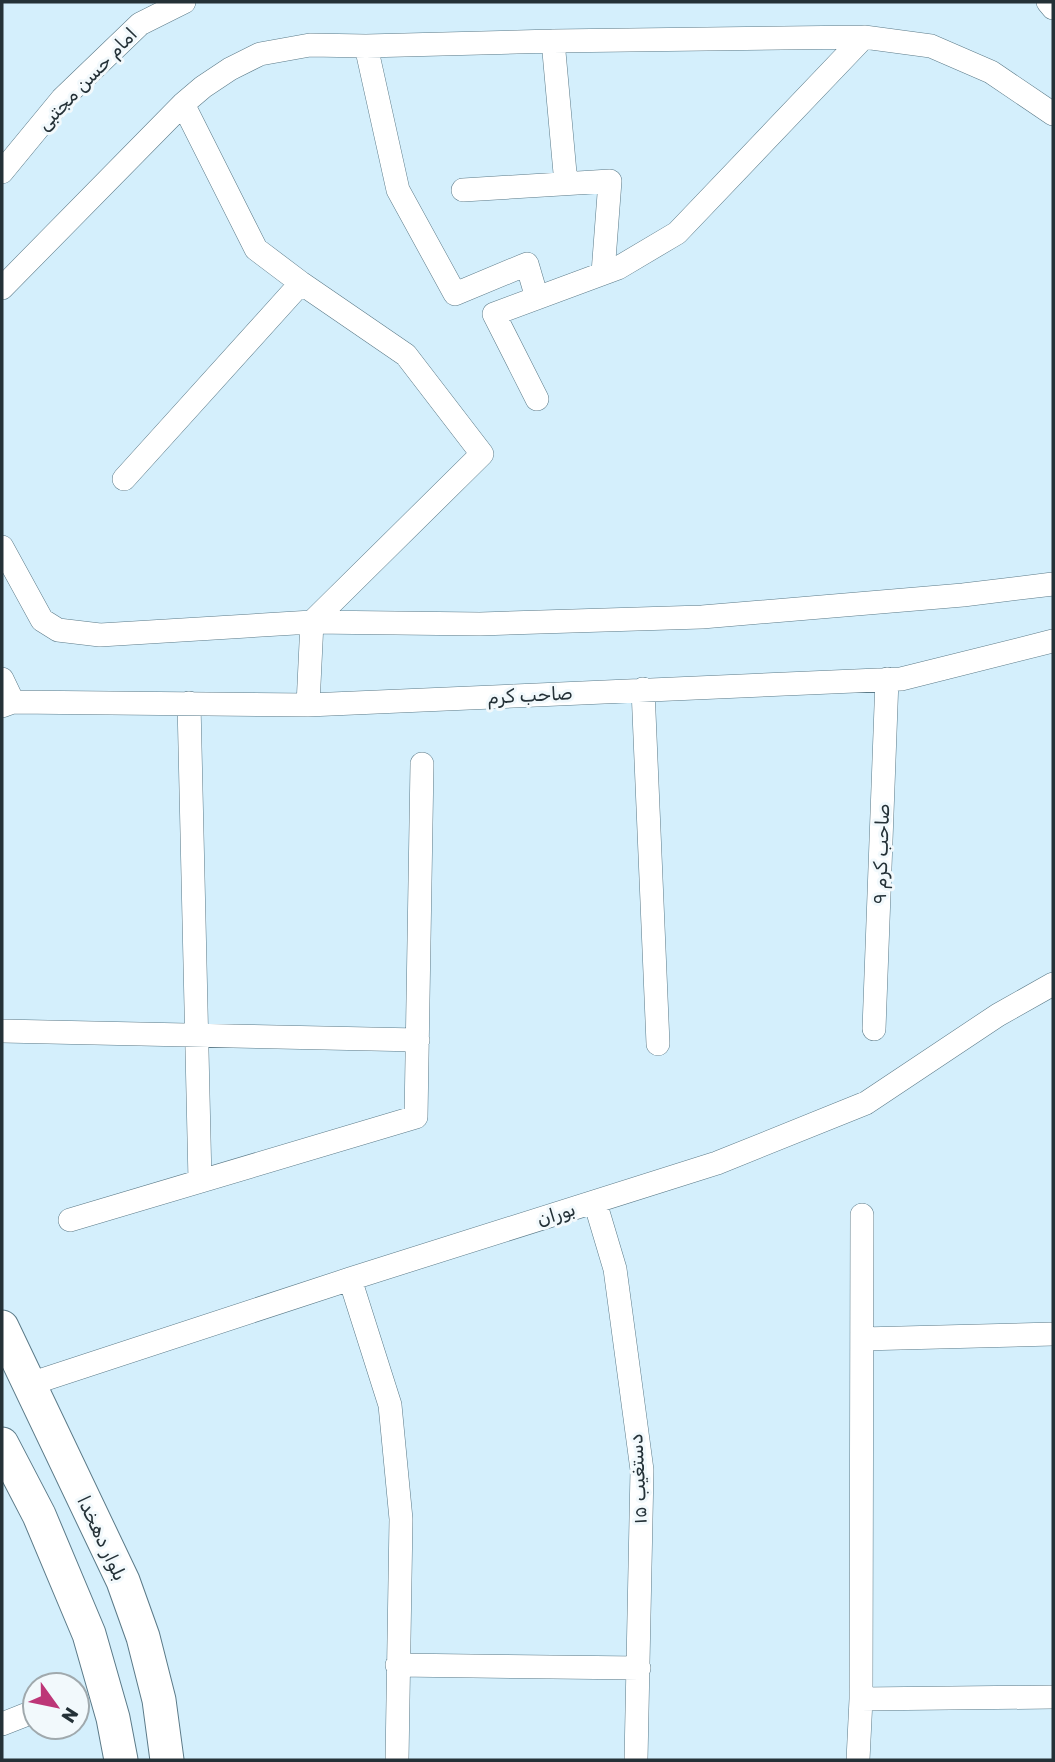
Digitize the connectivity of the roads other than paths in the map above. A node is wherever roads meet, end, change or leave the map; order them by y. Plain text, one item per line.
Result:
1 (184, 2) edge
2 (1048, 2) edge
3 (1053, 8) edge
4 (864, 37) junction
5 (553, 41) junction
6 (366, 46) junction
7 (183, 104) junction
8 (1053, 114) edge
9 (4, 160) edge
10 (566, 184) junction
11 (463, 190) dead end
12 (603, 273) junction
13 (301, 283) junction
14 (2, 288) edge
15 (537, 298) junction
16 (537, 399) dead end
17 (124, 479) dead end
18 (2, 547) edge
19 (1053, 584) edge
20 (312, 622) junction
21 (1053, 641) edge
22 (2, 679) edge
23 (887, 680) junction
24 (643, 689) junction
25 (7, 704) edge
26 (189, 704) junction
27 (308, 705) junction
28 (422, 764) dead end
29 (1053, 984) edge
30 (874, 1029) dead end
31 (2, 1031) edge
32 (197, 1035) junction
33 (418, 1040) junction
34 (658, 1044) dead end
35 (200, 1181) junction
36 (595, 1202) junction
37 (862, 1215) dead end
38 (70, 1220) dead end
39 (350, 1279) junction
40 (2, 1327) edge
41 (1053, 1334) edge
42 (862, 1339) junction
43 (30, 1384) junction
44 (2, 1444) edge
45 (397, 1665) junction
46 (639, 1668) junction
47 (1053, 1697) edge
48 (862, 1699) junction
49 (21, 1716) edge
50 (2, 1724) edge
51 (121, 1760) edge
52 (167, 1760) edge
53 (397, 1760) edge
54 (636, 1760) edge
55 (858, 1760) edge

1 - 9 street, امام حسن مجتبی
2 - 3 street
4 - 5 street
4 - 8 street
4 - 12 street
5 - 6 street
5 - 10 street
6 - 7 street
6 - 15 street
7 - 13 street
7 - 14 street
10 - 11 street
10 - 12 street
12 - 15 street
13 - 17 street
13 - 20 street
15 - 16 street
18 - 20 street
19 - 20 street
20 - 27 street
21 - 23 street, صاحب کرم
22 - 25 street
23 - 24 street, صاحب کرم
23 - 30 street, صاحب کرم ۹
24 - 27 street, صاحب کرم
24 - 34 street
25 - 26 street, صاحب کرم
26 - 27 street, صاحب کرم
26 - 32 street
28 - 33 street
29 - 36 street, بوران
31 - 32 street
32 - 33 street
32 - 35 street
33 - 35 street
35 - 38 street
36 - 39 street, بوران
36 - 46 street, دستغیب ۱۵
37 - 42 street
39 - 43 street, بوران
39 - 45 street
40 - 43 street, بلوار دهخدا
41 - 42 street
42 - 48 street
43 - 52 street, بلوار دهخدا
44 - 51 street
45 - 46 street
45 - 53 street
46 - 54 street, دستغیب ۱۵
47 - 48 street
48 - 55 street
49 - 50 street

